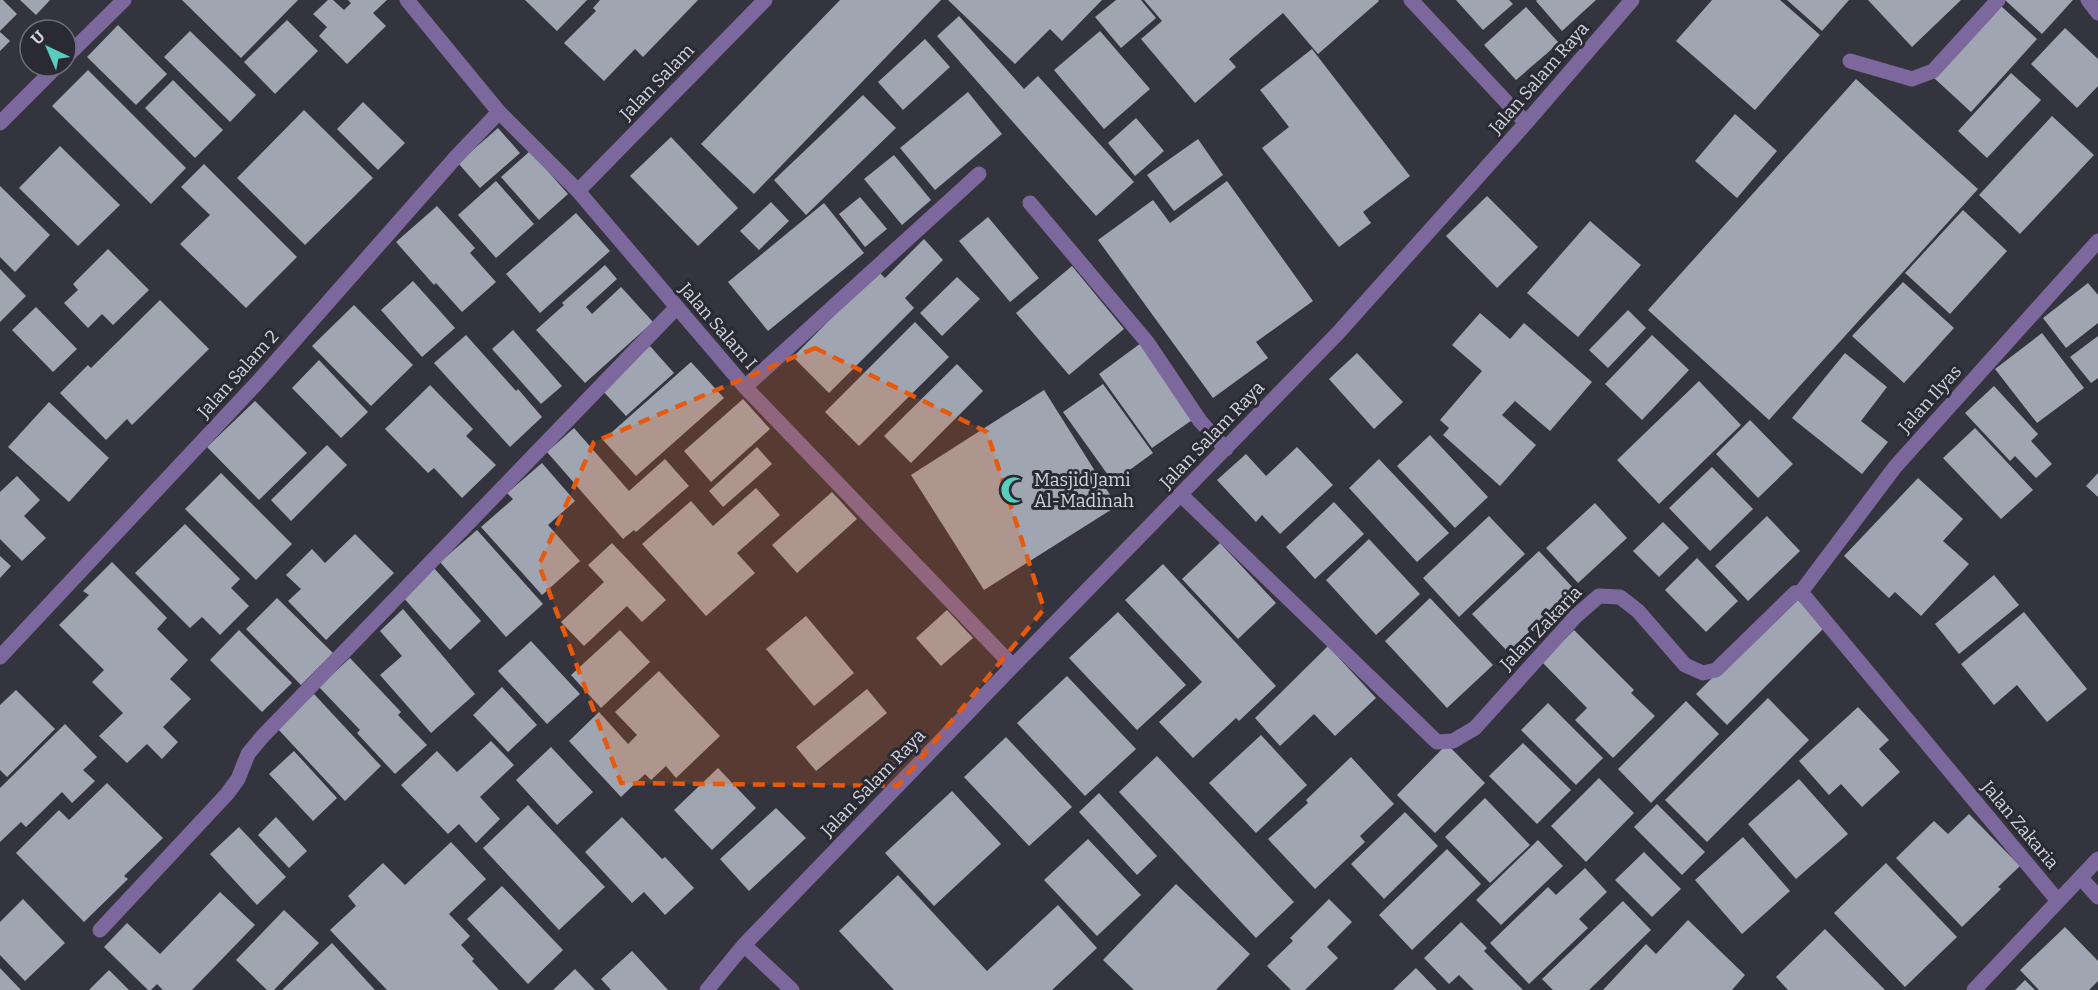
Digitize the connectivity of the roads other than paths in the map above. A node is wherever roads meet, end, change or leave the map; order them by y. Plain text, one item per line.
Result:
1 (124, 0) edge
2 (407, 0) edge
3 (765, 0) edge
4 (1411, 0) edge
5 (1632, 0) edge
6 (1998, 0) edge
7 (2088, 0) edge
8 (2098, 13) edge
9 (78, 45) edge
10 (1850, 61) dead end
11 (45, 78) edge
12 (499, 112) junction
13 (0, 123) edge
14 (1526, 123) junction
15 (979, 174) dead end
16 (578, 191) junction
17 (1030, 203) dead end
18 (2098, 241) edge
19 (676, 308) junction
20 (745, 387) junction
21 (1226, 449) junction
22 (1181, 495) junction
23 (1801, 592) junction
24 (0, 657) edge
25 (1013, 666) junction
26 (2098, 859) edge
27 (2081, 878) junction
28 (2098, 897) edge
29 (2058, 901) junction
30 (100, 930) dead end
31 (744, 945) junction
32 (707, 990) edge
33 (792, 990) edge
34 (1974, 990) edge

1 - 9 street
2 - 12 street, Jalan Salam I
3 - 16 street, Jalan Salam
4 - 14 street
5 - 14 street, Jalan Salam Raya
6 - 10 street
7 - 8 street
11 - 13 street
12 - 16 street, Jalan Salam I
12 - 24 street, Jalan Salam 2
14 - 21 street, Jalan Salam Raya
15 - 20 street
16 - 19 street, Jalan Salam I
17 - 21 street
18 - 23 street, Jalan Ilyas
19 - 20 street, Jalan Salam I
19 - 30 street
20 - 25 street, Jalan Salam I
21 - 22 street, Jalan Salam Raya
22 - 23 street, Jalan Zakaria
22 - 25 street, Jalan Salam Raya
23 - 29 street, Jalan Zakaria
25 - 31 street, Jalan Salam Raya
26 - 27 street
27 - 28 street
27 - 29 street
29 - 34 street
31 - 32 street, Jalan Salam Raya
31 - 33 street

